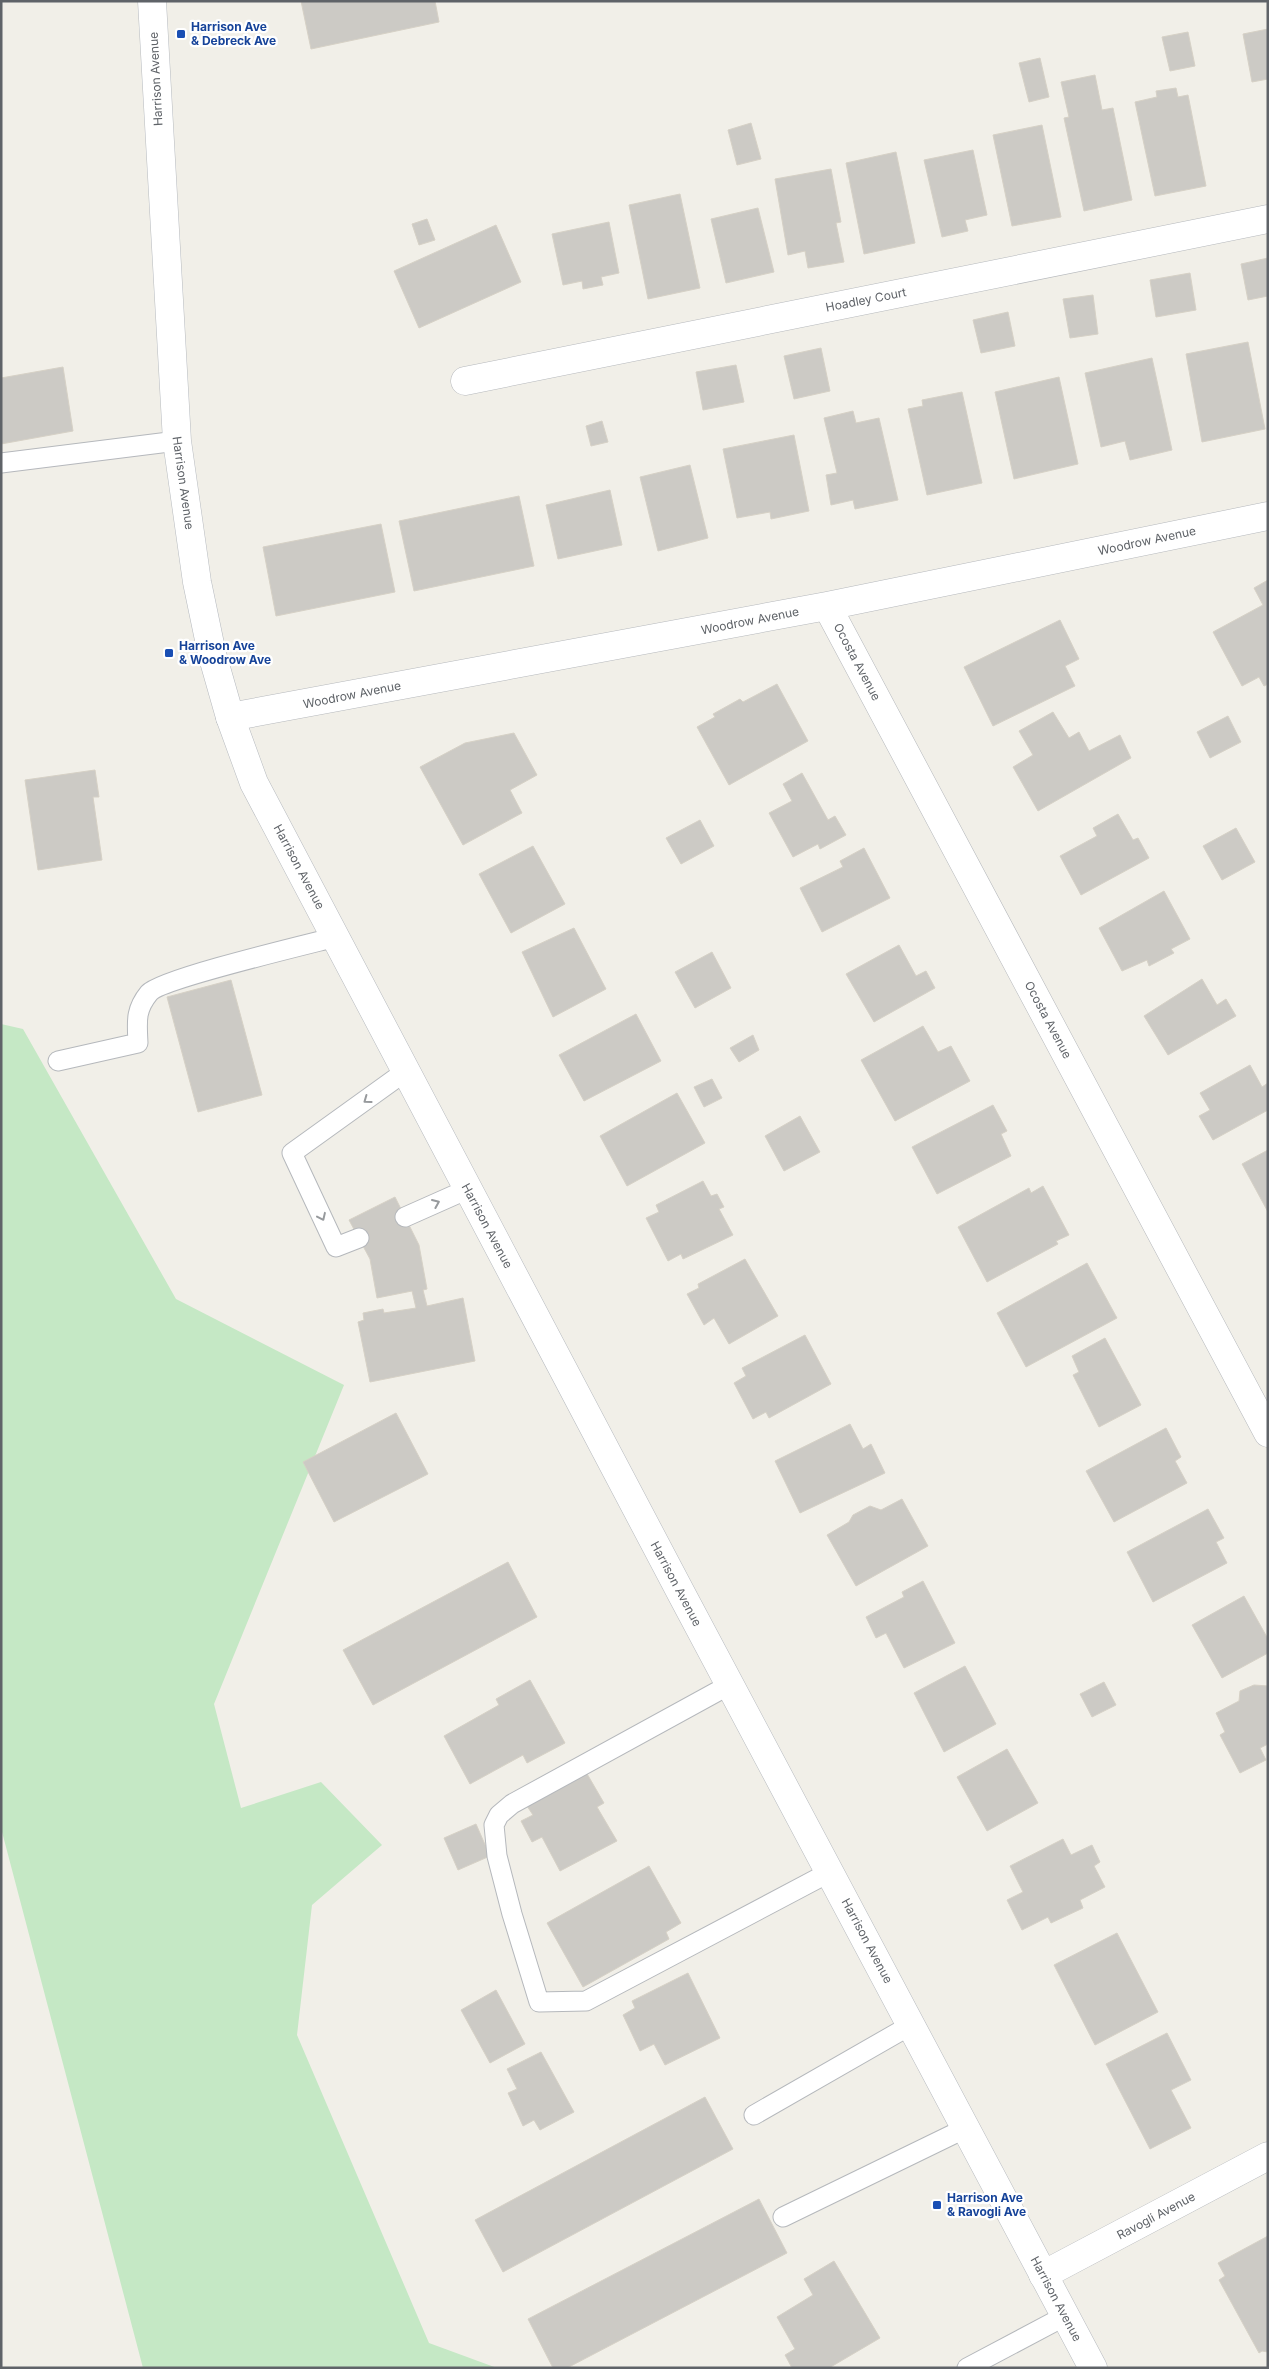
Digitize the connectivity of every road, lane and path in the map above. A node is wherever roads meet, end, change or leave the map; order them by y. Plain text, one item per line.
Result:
1 (152, 1) edge
2 (1268, 220) edge
3 (465, 380) dead end
4 (177, 441) junction
5 (1, 463) edge
6 (1268, 516) edge
7 (827, 606) junction
8 (230, 717) junction
9 (336, 937) junction
10 (58, 1061) dead end
11 (406, 1071) junction
12 (468, 1190) junction
13 (404, 1217) dead end
14 (359, 1238) dead end
15 (1268, 1433) edge
16 (731, 1684) junction
17 (830, 1872) junction
18 (911, 2025) junction
19 (754, 2115) dead end
20 (966, 2128) junction
21 (1268, 2156) edge
22 (783, 2217) dead end
23 (1044, 2275) junction
24 (1065, 2316) junction
25 (967, 2368) edge
26 (1093, 2368) edge

1 - 4 street, Harrison Avenue
2 - 3 street, Hoadley Court
4 - 5 lane
4 - 8 street, Harrison Avenue
6 - 7 street, Woodrow Avenue
7 - 8 street, Woodrow Avenue
7 - 15 street, Ocosta Avenue
8 - 9 street, Harrison Avenue
9 - 10 lane
9 - 11 street, Harrison Avenue
11 - 12 street, Harrison Avenue
11 -> 14 lane
13 -> 12 lane
12 - 16 street, Harrison Avenue
16 - 17 street, Harrison Avenue
16 - 17 lane
17 - 18 street, Harrison Avenue
18 - 19 lane
18 - 20 street, Harrison Avenue
20 - 22 lane
20 - 23 street, Harrison Avenue
21 - 23 street, Ravogli Avenue
23 - 24 street, Harrison Avenue
24 - 25 lane
24 - 26 street, Harrison Avenue

